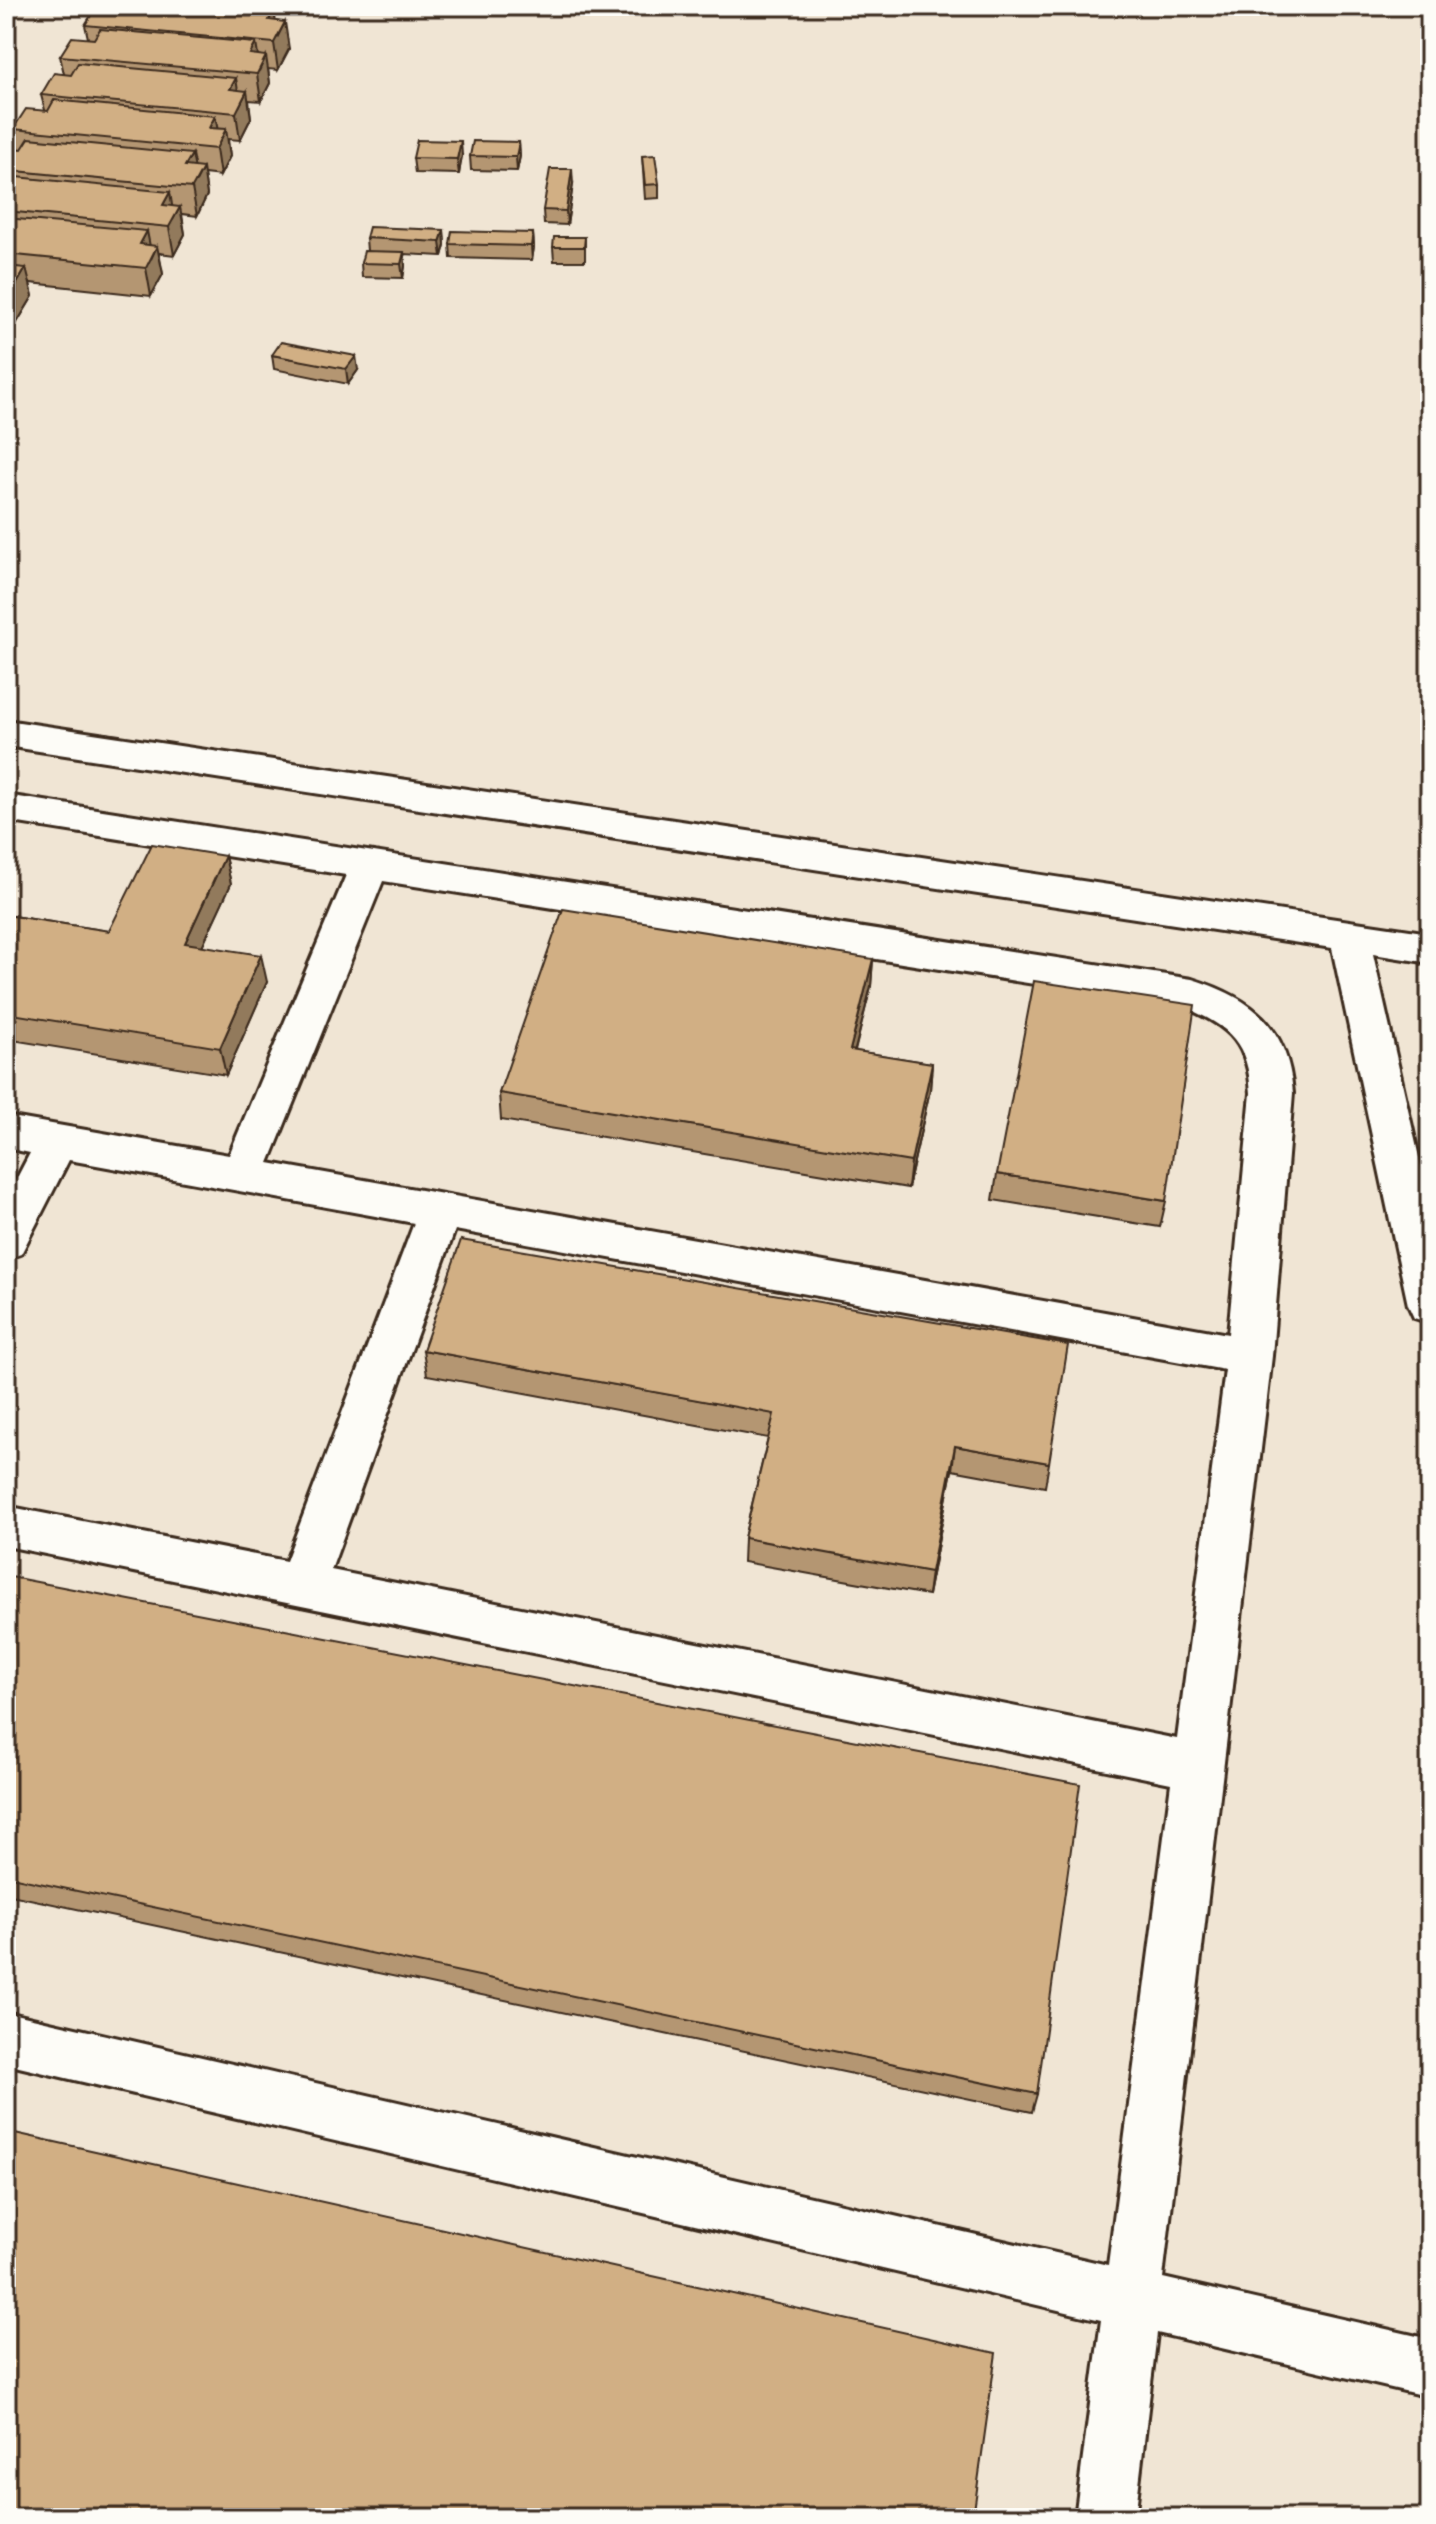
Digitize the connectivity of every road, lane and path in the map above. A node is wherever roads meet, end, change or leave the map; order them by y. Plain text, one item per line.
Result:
1 (6, 733) edge
2 (6, 808) edge
3 (370, 865) junction
4 (1349, 936) junction
5 (1430, 948) edge
6 (6, 1132) edge
7 (57, 1141) junction
8 (242, 1175) junction
9 (440, 1211) junction
10 (6, 1242) edge
11 (1430, 1305) edge
12 (1249, 1356) junction
13 (6, 1526) edge
14 (301, 1586) junction
15 (1198, 1766) junction
16 (6, 2038) edge
17 (1133, 2298) junction
18 (1430, 2368) edge
19 (1105, 2518) edge

1 - 4 street
2 - 3 street
3 - 8 street
3 - 12 street
4 - 5 street
4 - 11 street
6 - 7 street
7 - 8 street
7 - 10 street
8 - 9 street
9 - 12 street
9 - 14 street
12 - 15 street
13 - 14 street
14 - 15 street
15 - 17 street
16 - 17 street
17 - 18 street
17 - 19 street

